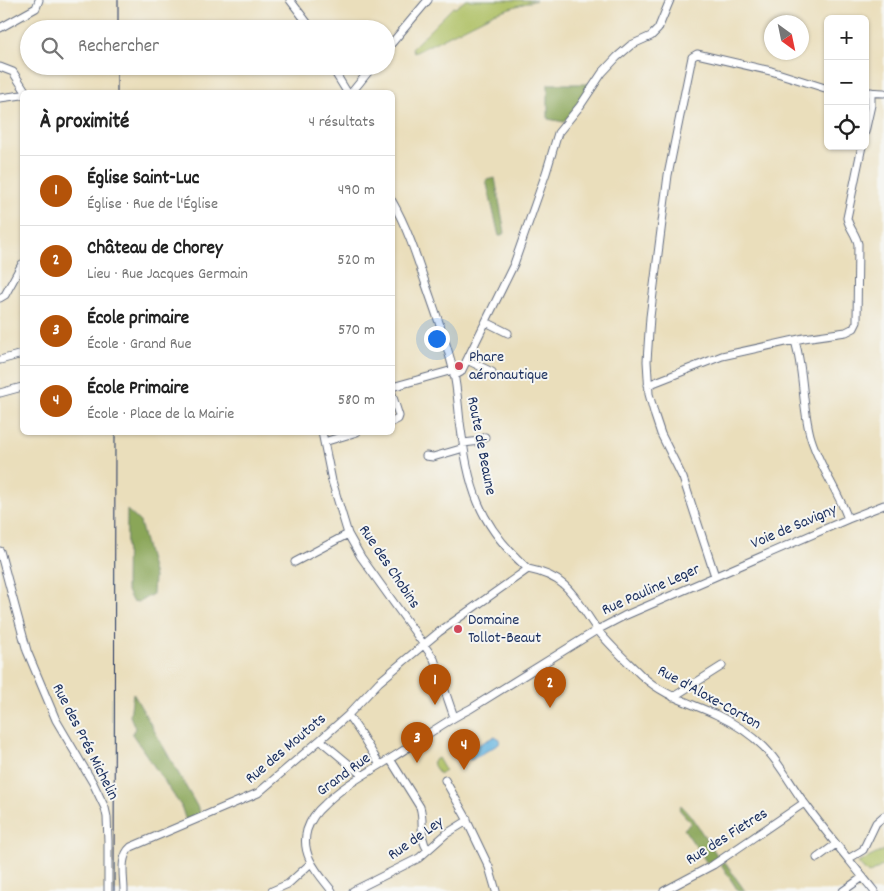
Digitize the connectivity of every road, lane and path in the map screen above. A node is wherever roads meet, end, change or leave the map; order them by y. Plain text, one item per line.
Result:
1 (39, 0) edge
2 (290, 0) edge
3 (428, 0) edge
4 (670, 0) edge
5 (305, 20) edge
6 (0, 28) edge
7 (395, 39) edge
8 (0, 67) edge
9 (337, 75) edge
10 (366, 75) edge
11 (824, 88) edge
12 (25, 90) edge
13 (346, 90) edge
14 (354, 90) edge
15 (869, 92) edge
16 (884, 92) edge
17 (20, 94) edge
18 (0, 98) edge
19 (861, 150) edge
20 (395, 207) edge
21 (20, 268) edge
22 (0, 298) edge
23 (486, 322) junction
24 (508, 333) dead end
25 (795, 341) junction
26 (20, 355) edge
27 (0, 360) edge
28 (467, 360) junction
29 (492, 372) dead end
30 (454, 373) junction
31 (648, 385) junction
32 (395, 386) edge
33 (20, 388) edge
34 (0, 393) edge
35 (395, 403) edge
36 (395, 420) edge
37 (323, 435) edge
38 (346, 435) edge
39 (485, 437) dead end
40 (324, 442) junction
41 (463, 446) junction
42 (426, 456) dead end
43 (884, 505) edge
44 (848, 519) junction
45 (348, 534) junction
46 (0, 551) edge
47 (295, 562) dead end
48 (528, 569) junction
49 (715, 576) junction
50 (597, 630) junction
51 (425, 644) junction
52 (722, 666) dead end
53 (673, 697) junction
54 (348, 715) junction
55 (454, 716) junction
56 (320, 740) junction
57 (390, 759) junction
58 (380, 765) junction
59 (362, 776) junction
60 (445, 780) dead end
61 (804, 803) junction
62 (884, 816) edge
63 (467, 821) junction
64 (836, 844) junction
65 (428, 850) junction
66 (816, 858) dead end
67 (848, 859) junction
68 (311, 863) junction
69 (863, 877) junction
70 (108, 891) edge
71 (124, 891) edge
72 (272, 891) edge
73 (332, 891) edge
74 (353, 891) edge
75 (496, 891) edge
76 (664, 891) edge
77 (843, 891) edge
78 (874, 891) edge

1 - 6 street
2 - 5 street
3 - 7 street
4 - 23 street
8 - 12 street
9 - 13 street
10 - 14 street
11 - 31 street
15 - 16 street
17 - 18 street
19 - 25 street
20 - 30 street, Route de Beaune
21 - 22 street
23 - 24 street
23 - 28 street
25 - 31 street
25 - 44 street
26 - 27 street
28 - 29 street
28 - 30 street
30 - 32 street
30 - 41 street, Route de Beaune
31 - 49 street
33 - 34 street
35 - 36 street
37 - 40 street, Rue des Chobins
38 - 40 street
39 - 41 street
40 - 45 street, Rue des Chobins
41 - 42 street
41 - 48 street, Route de Beaune
43 - 44 street, Voie de Savigny
44 - 49 street, Voie de Savigny
45 - 47 street
45 - 51 street, Rue des Chobins
46 - 70 street, Rue des Prés Michelin
48 - 50 street, Rue d'Aloxe-Corton
48 - 51 street, Rue des Moutots
49 - 50 street, Rue Pauline Leger
50 - 53 street, Rue d'Aloxe-Corton
50 - 55 street, Rue Pauline Leger
51 - 54 street, Rue des Moutots
51 - 55 street, Rue des Chobins
52 - 53 street
53 - 61 street, Rue d'Aloxe-Corton
54 - 56 street, Rue des Moutots
54 - 58 street
55 - 57 street, Grand Rue
56 - 59 street
56 - 71 street, Rue des Moutots
57 - 58 street, Grand Rue
57 - 65 street
58 - 59 street, Grand Rue
59 - 68 street, Grand Rue
60 - 63 street
61 - 64 street, Rue d'Aloxe-Corton
61 - 76 street, Rue des Fietres
62 - 67 street
63 - 65 street, Rue de Ley
63 - 75 street
64 - 66 street
64 - 67 street, Rue d'Aloxe-Corton
65 - 74 street, Rue de Ley
67 - 69 street, Rue d'Aloxe-Corton
68 - 72 street
68 - 73 street, Grand Rue
69 - 77 street
69 - 78 street, Rue d'Aloxe-Corton

